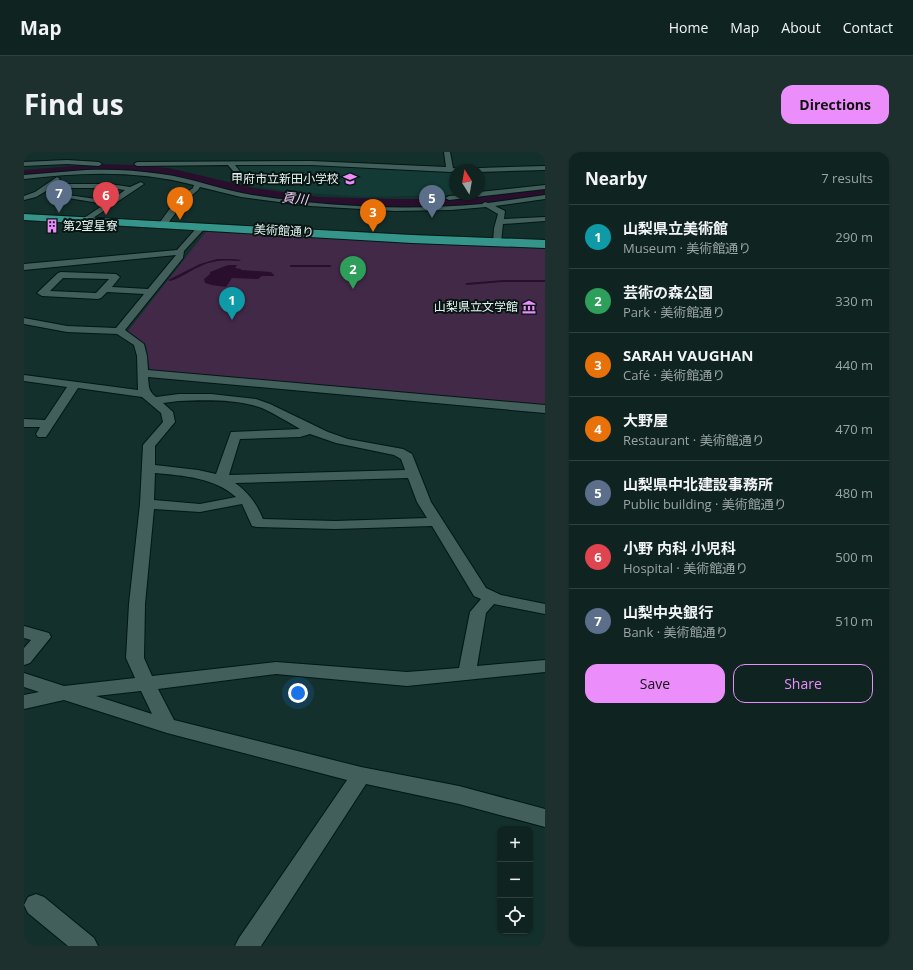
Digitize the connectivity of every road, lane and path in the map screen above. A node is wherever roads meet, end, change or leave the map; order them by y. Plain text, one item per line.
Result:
1 (447, 152) edge
2 (343, 158) dead end
3 (24, 164) edge
4 (107, 164) dead end
5 (128, 164) dead end
6 (230, 164) junction
7 (358, 164) junction
8 (449, 164) edge
9 (545, 168) edge
10 (24, 170) edge
11 (449, 170) edge
12 (485, 170) edge
13 (189, 172) dead end
14 (24, 177) edge
15 (59, 178) dead end
16 (141, 184) dead end
17 (238, 184) dead end
18 (197, 185) dead end
19 (50, 186) junction
20 (545, 187) edge
21 (131, 189) junction
22 (43, 192) junction
23 (485, 194) edge
24 (545, 197) edge
25 (24, 198) edge
26 (445, 198) dead end
27 (449, 198) edge
28 (474, 200) edge
29 (111, 203) junction
30 (487, 205) junction
31 (24, 217) edge
32 (545, 219) edge
33 (87, 220) junction
34 (500, 222) junction
35 (163, 224) junction
36 (203, 226) junction
37 (497, 242) junction
38 (545, 244) edge
39 (180, 252) junction
40 (24, 267) edge
41 (105, 289) junction
42 (151, 292) junction
43 (24, 321) edge
44 (119, 331) junction
45 (143, 373) junction
46 (24, 378) edge
47 (75, 384) junction
48 (150, 397) junction
49 (545, 409) edge
50 (24, 423) edge
51 (309, 430) junction
52 (148, 468) junction
53 (414, 474) junction
54 (221, 479) junction
55 (246, 499) junction
56 (148, 504) junction
57 (436, 522) junction
58 (491, 597) junction
59 (545, 610) edge
60 (24, 632) edge
61 (24, 659) edge
62 (545, 666) edge
63 (467, 673) junction
64 (24, 680) edge
65 (146, 683) junction
66 (64, 692) junction
67 (24, 702) edge
68 (167, 726) junction
69 (361, 775) junction
70 (545, 818) edge
71 (36, 905) dead end
72 (86, 946) edge
73 (248, 946) edge

1 - 8 street
2 - 7 street
3 - 4 street
5 - 6 street
6 - 7 street
6 - 17 street
7 - 11 street
9 - 12 street
10 - 13 street
14 - 30 street
15 - 19 street
16 - 21 street
18 - 35 street
19 - 21 street
19 - 22 street
20 - 23 street
21 - 29 street
22 - 25 street
22 - 29 street
24 - 30 street
26 - 27 street
28 - 30 street
29 - 33 street
30 - 34 street
31 - 33 highway, 美術館通り
32 - 34 street
33 - 35 highway, 美術館通り
34 - 37 street
35 - 36 highway, 美術館通り
36 - 37 highway, 美術館通り
36 - 39 street
37 - 38 highway, 美術館通り
39 - 40 street
39 - 42 street
41 - 41 street
41 - 42 street
42 - 44 street
43 - 44 street
44 - 45 street
45 - 48 street
45 - 49 street
46 - 47 street
47 - 48 street
47 - 50 street
48 - 51 street
48 - 52 street
51 - 53 street
51 - 54 street
52 - 54 street
52 - 56 street
53 - 54 street
53 - 57 street
54 - 55 street
55 - 56 street
55 - 57 street
56 - 65 street
57 - 58 street
58 - 59 street
58 - 63 street
60 - 61 street
62 - 63 street
63 - 65 street
64 - 66 street
65 - 66 street
65 - 68 street
66 - 67 street
66 - 68 street
68 - 69 street
69 - 70 street
69 - 73 street
71 - 72 street

